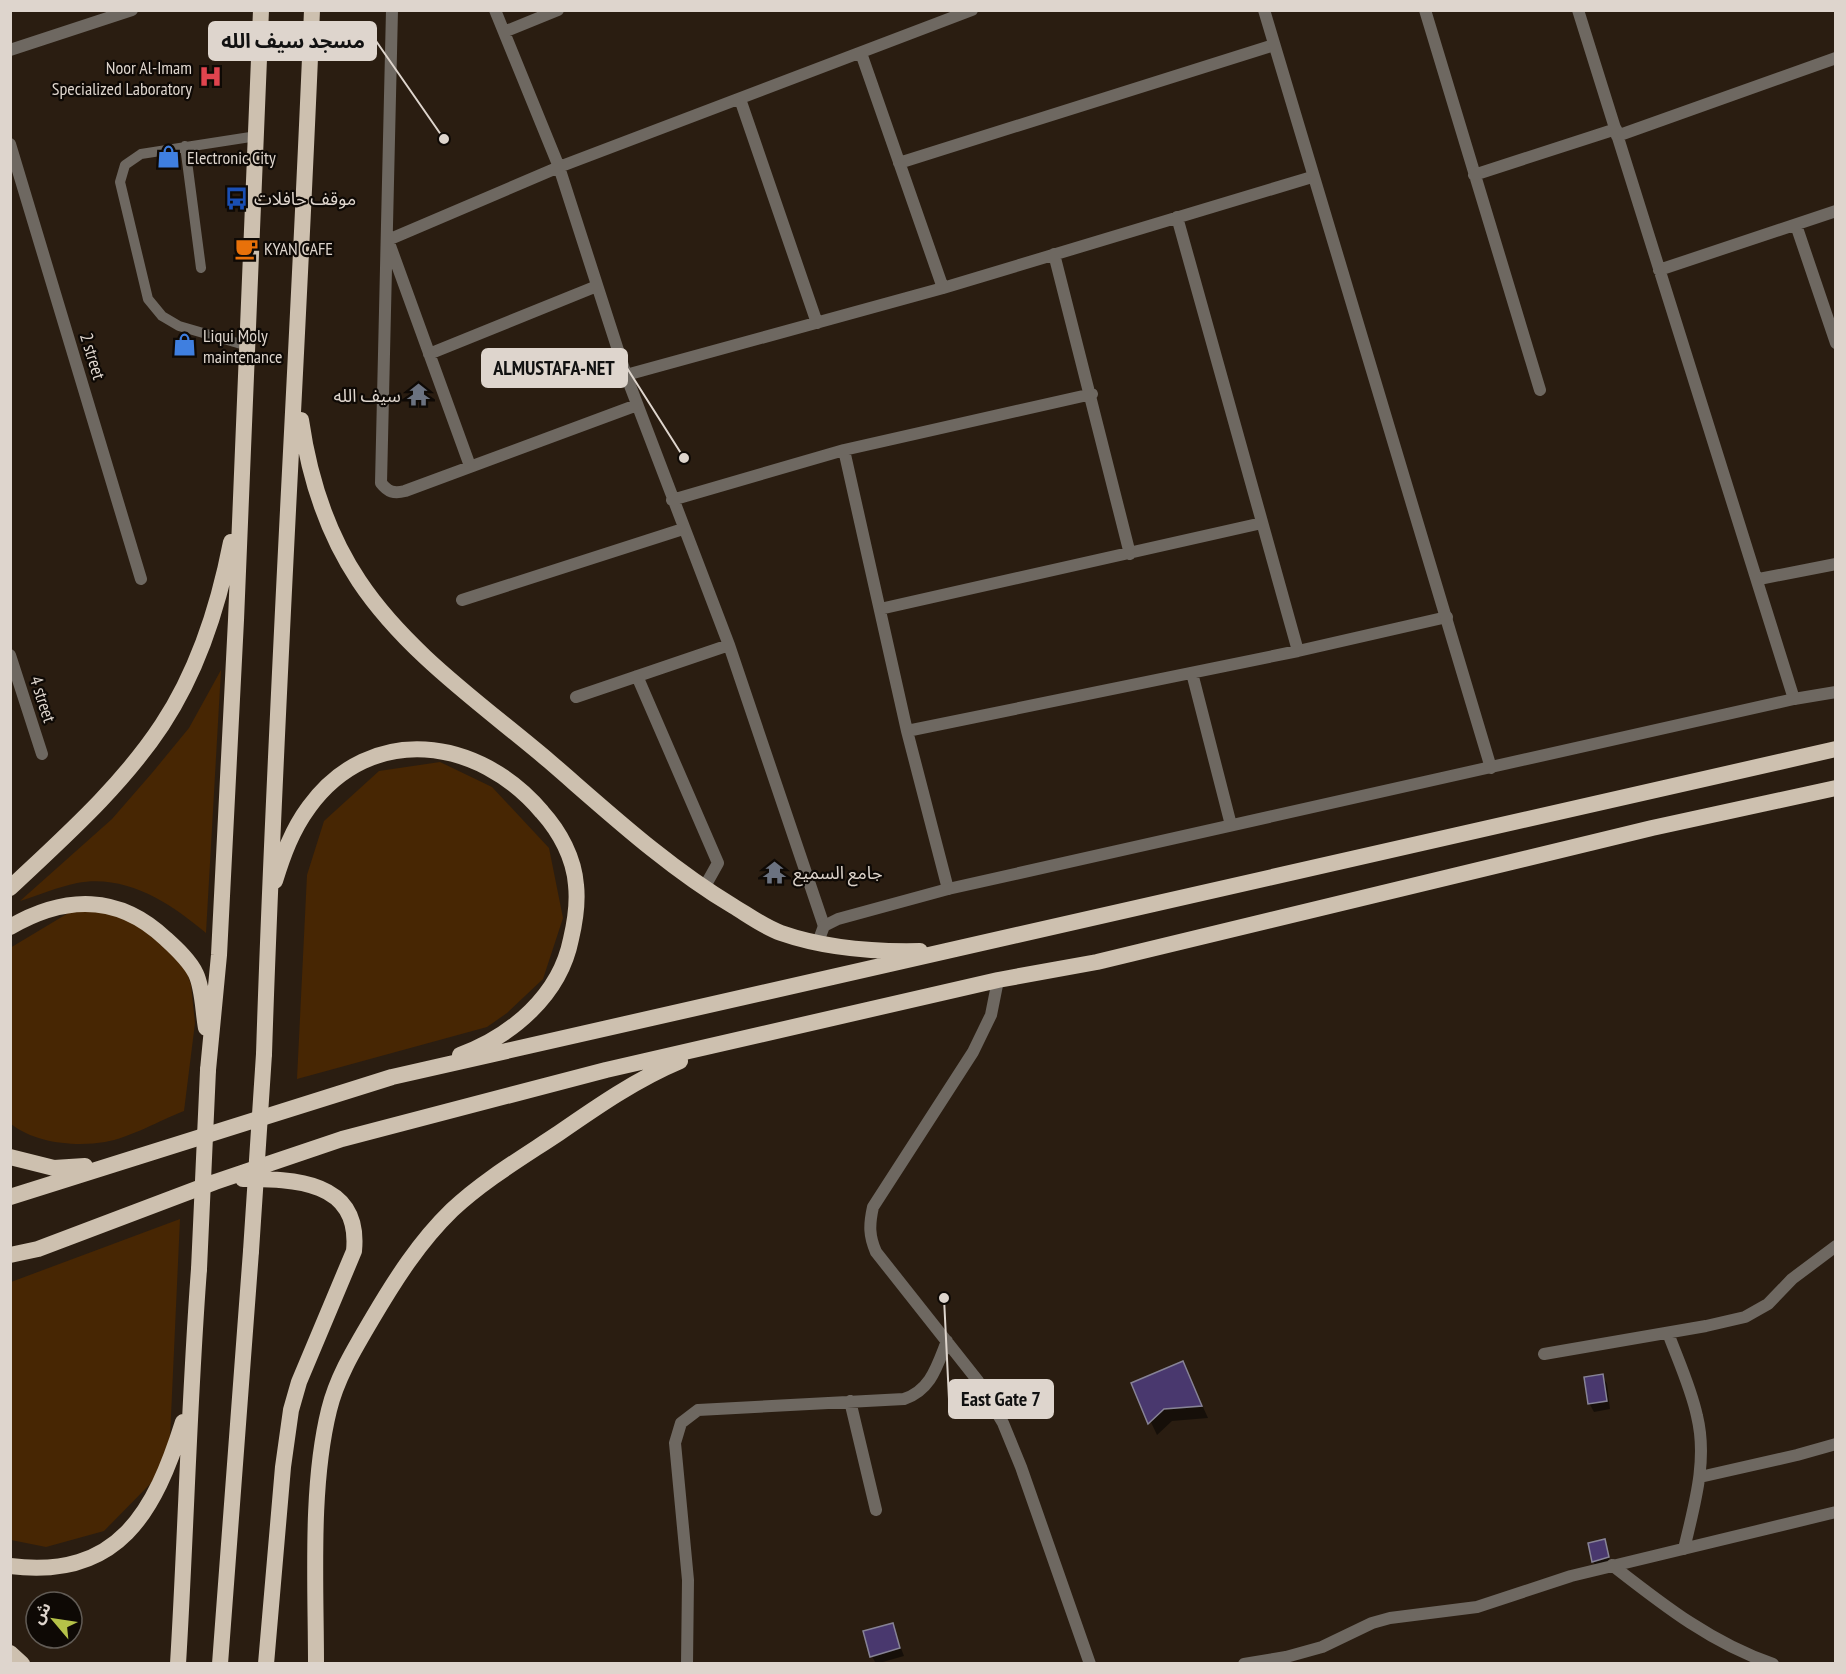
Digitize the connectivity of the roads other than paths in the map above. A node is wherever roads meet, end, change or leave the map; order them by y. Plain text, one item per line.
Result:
1 (132, 10) edge
2 (261, 10) edge
3 (312, 10) edge
4 (392, 10) edge
5 (495, 10) edge
6 (558, 10) edge
7 (972, 10) edge
8 (1264, 10) edge
9 (1425, 10) edge
10 (1578, 10) edge
11 (504, 32) junction
12 (1274, 45) junction
13 (10, 50) edge
14 (861, 53) junction
15 (1836, 58) edge
16 (740, 99) junction
17 (1616, 132) junction
18 (257, 135) junction
19 (10, 144) edge
20 (185, 146) junction
21 (899, 163) junction
22 (559, 167) junction
23 (1474, 175) junction
24 (1312, 177) junction
25 (1836, 211) edge
26 (1177, 218) junction
27 (1796, 225) junction
28 (388, 240) junction
29 (1054, 255) junction
30 (201, 268) dead end
31 (1659, 270) junction
32 (597, 286) junction
33 (943, 288) junction
34 (817, 323) junction
35 (1836, 343) edge
36 (249, 346) junction
37 (429, 354) junction
38 (297, 366) junction
39 (626, 375) junction
40 (1540, 390) dead end
41 (1092, 394) junction
42 (637, 405) junction
43 (844, 450) junction
44 (470, 466) junction
45 (240, 475) junction
46 (672, 500) junction
47 (1262, 523) junction
48 (683, 529) junction
49 (1131, 554) junction
50 (1836, 564) edge
51 (141, 579) dead end
52 (1759, 579) junction
53 (462, 600) dead end
54 (880, 609) junction
55 (1447, 617) junction
56 (729, 645) junction
57 (1298, 651) junction
58 (10, 655) edge
59 (1192, 673) junction
60 (14, 676) edge
61 (637, 676) junction
62 (1836, 692) edge
63 (576, 697) dead end
64 (1794, 699) junction
65 (907, 731) junction
66 (1836, 749) edge
67 (42, 754) dead end
68 (1491, 768) junction
69 (1836, 788) edge
70 (1231, 825) junction
71 (10, 888) edge
72 (704, 888) junction
73 (948, 889) junction
74 (268, 908) junction
75 (10, 927) edge
76 (821, 934) junction
77 (986, 944) junction
78 (999, 980) junction
79 (721, 1045) junction
80 (210, 1050) junction
81 (392, 1077) junction
82 (10, 1158) edge
83 (131, 1158) junction
84 (215, 1182) junction
85 (10, 1197) edge
86 (1836, 1246) edge
87 (38, 1249) junction
88 (10, 1255) edge
89 (10, 1264) edge
90 (1668, 1333) junction
91 (947, 1341) junction
92 (1544, 1354) dead end
93 (189, 1401) junction
94 (850, 1401) junction
95 (1836, 1444) edge
96 (1700, 1477) junction
97 (876, 1510) dead end
98 (1836, 1512) edge
99 (1684, 1549) junction
100 (1612, 1565) junction
101 (10, 1566) edge
102 (10, 1653) edge
103 (22, 1664) edge
104 (178, 1664) edge
105 (220, 1664) edge
106 (266, 1664) edge
107 (316, 1664) edge
108 (687, 1664) edge
109 (1090, 1664) edge
110 (1244, 1664) edge
111 (1773, 1664) edge

1 - 13 street
2 - 18 highway
3 - 38 highway
4 - 28 street
5 - 11 street
6 - 11 street
7 - 14 street
8 - 12 street
9 - 23 street
10 - 17 street
11 - 22 street
12 - 21 street
12 - 24 street
14 - 16 street
14 - 21 street
15 - 17 street
16 - 22 street
16 - 34 street
17 - 23 street
17 - 31 street
18 - 20 lane
18 - 36 highway
19 - 51 street, 2 street
20 - 30 lane
20 - 36 lane
21 - 33 street
22 - 28 street
22 - 32 street
23 - 40 street
24 - 26 street
24 - 55 street
25 - 27 street
26 - 29 street
26 - 47 street
27 - 31 street
27 - 35 street
28 - 37 street
28 - 44 street
29 - 33 street
29 - 41 street
31 - 52 street
32 - 37 street
32 - 39 street
33 - 34 street
34 - 39 street
36 - 45 highway
37 - 44 street
38 - 72 highway
38 - 74 highway
39 - 42 street
41 - 43 street
41 - 49 street
42 - 44 street
42 - 46 street
43 - 46 street
43 - 54 street
45 - 71 highway
45 - 80 highway
46 - 48 street
47 - 49 street
47 - 57 street
48 - 53 street
48 - 56 street
49 - 54 street
50 - 52 street
52 - 64 street
54 - 65 street
55 - 57 street
55 - 68 street
56 - 61 street
56 - 76 street
57 - 59 street
58 - 60 street, 4 street
59 - 65 street
59 - 70 street
60 - 67 street, 4 street
61 - 63 street
61 - 72 street
62 - 64 street
64 - 68 street
65 - 73 street
66 - 77 highway
68 - 70 street
69 - 78 highway
70 - 73 street
72 - 76 highway
73 - 76 street
74 - 81 highway
74 - 105 highway, bridge
75 - 80 highway
76 - 77 highway
77 - 81 highway
78 - 79 highway
78 - 91 street
79 - 84 highway
79 - 107 highway
80 - 93 highway, bridge
81 - 83 highway
82 - 83 highway
83 - 85 highway
84 - 87 highway
84 - 106 highway
86 - 90 street
87 - 88 highway
87 - 89 highway
90 - 92 street
90 - 96 street
91 - 94 street
91 - 109 street
93 - 101 highway
93 - 104 highway
94 - 97 street
94 - 108 street
95 - 96 street
96 - 99 street
98 - 99 street
99 - 100 street
100 - 110 street
100 - 111 street
102 - 103 highway

